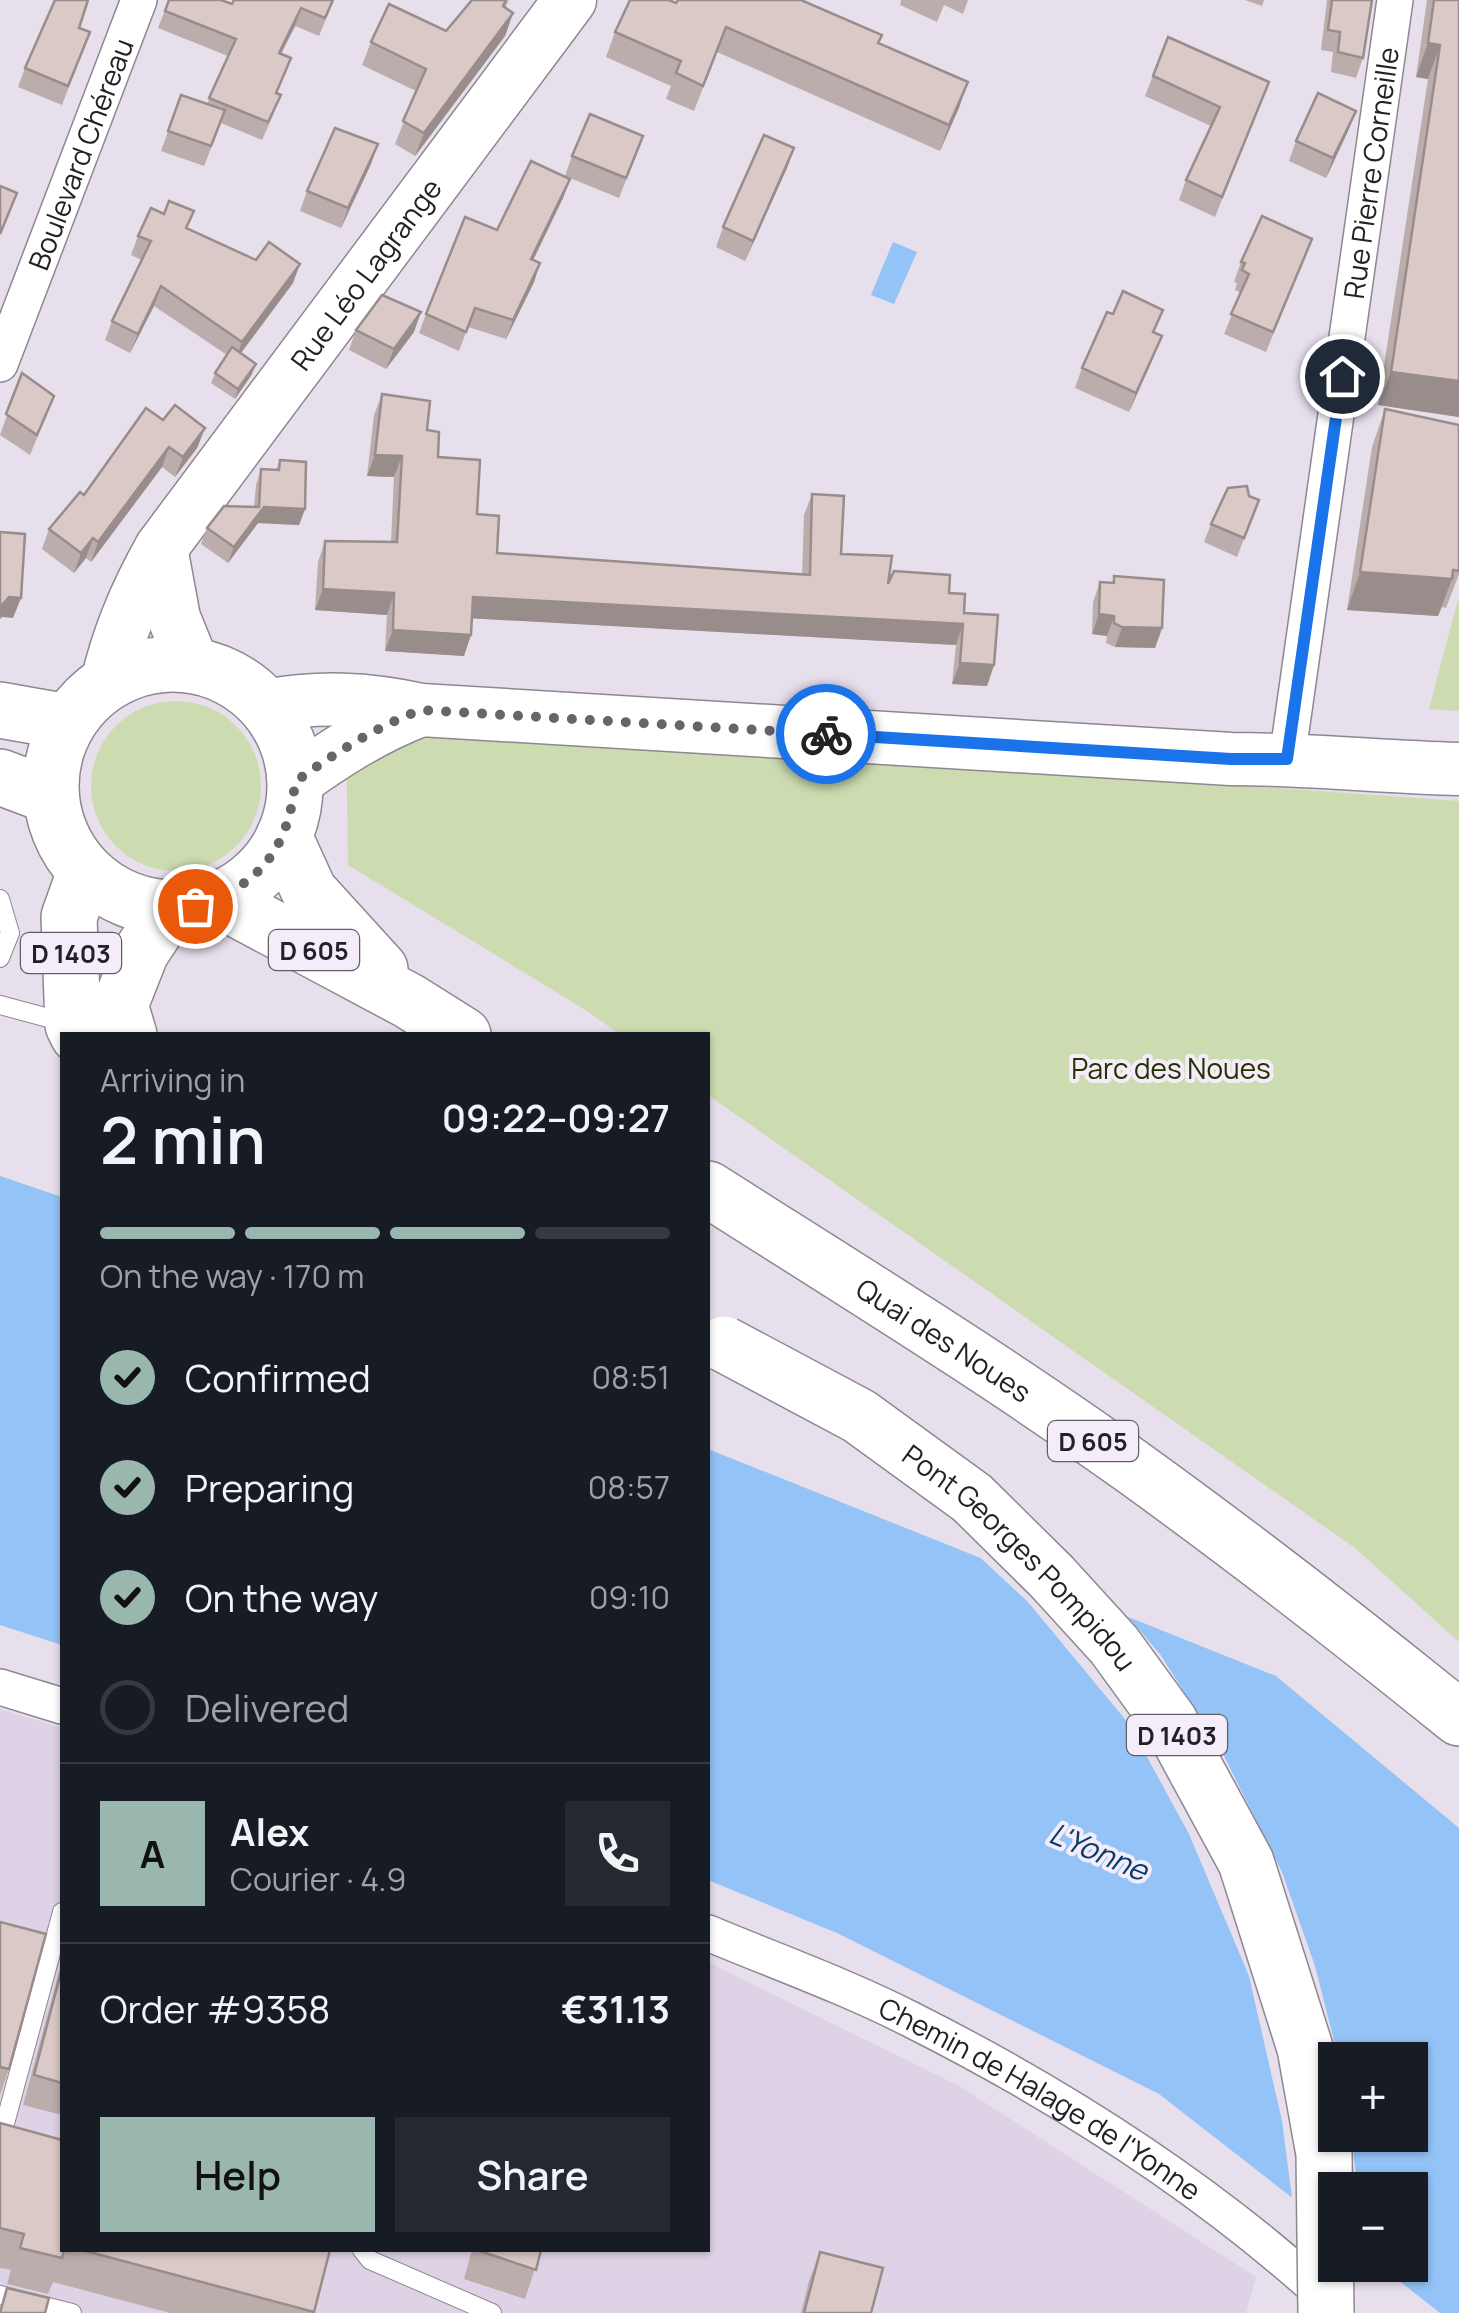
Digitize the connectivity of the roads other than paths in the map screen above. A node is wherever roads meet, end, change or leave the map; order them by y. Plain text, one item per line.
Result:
1 (140, 0) edge
2 (570, 0) edge
3 (1396, 0) edge
4 (0, 364) edge
5 (160, 548) junction
6 (193, 665) junction
7 (107, 682) junction
8 (266, 706) junction
9 (0, 710) edge
10 (421, 710) junction
11 (68, 722) junction
12 (1287, 759) junction
13 (1459, 769) edge
14 (0, 777) edge
15 (295, 782) junction
16 (50, 796) junction
17 (284, 836) junction
18 (85, 872) junction
19 (0, 899) edge
20 (194, 904) junction
21 (0, 958) edge
22 (410, 1001) junction
23 (0, 1005) edge
24 (75, 1030) edge
25 (128, 1032) edge
26 (458, 1032) edge
27 (710, 1190) edge
28 (716, 1340) edge
29 (0, 1687) edge
30 (60, 1705) edge
31 (1459, 1718) edge
32 (60, 1920) edge
33 (710, 1933) edge
34 (5, 2134) edge
35 (364, 2252) edge
36 (0, 2296) edge
37 (72, 2313) edge
38 (492, 2313) edge
39 (1326, 2313) edge
40 (1344, 2313) edge

1 - 4 street, Boulevard Chéreau
2 - 5 main road, Rue Léo Lagrange
3 - 12 street, Rue Pierre Corneille
5 - 6 main road
5 - 7 main road, Rue Léo Lagrange
6 - 7 main road
6 - 8 main road
7 - 11 main road
8 - 10 main road
8 - 15 main road
9 - 11 main road
10 - 12 main road
10 - 15 main road
11 - 16 main road
12 - 13 main road
14 - 16 main road
15 - 17 main road
16 - 18 main road
17 - 20 main road
17 - 22 main road, D 605
18 - 20 main road
18 - 24 main road, D 1403
19 - 21 lane
20 - 22 main road, D 605
20 - 25 main road, D 1403
22 - 26 main road, D 605
23 - 24 lane
27 - 31 main road, Quai des Noues / D 605
28 - 39 main road, Pont Georges Pompidou / D 1403, bridge
29 - 30 street
32 - 34 lane
33 - 40 street, Chemin de Halage de l'Yonne
35 - 38 lane
36 - 37 lane

